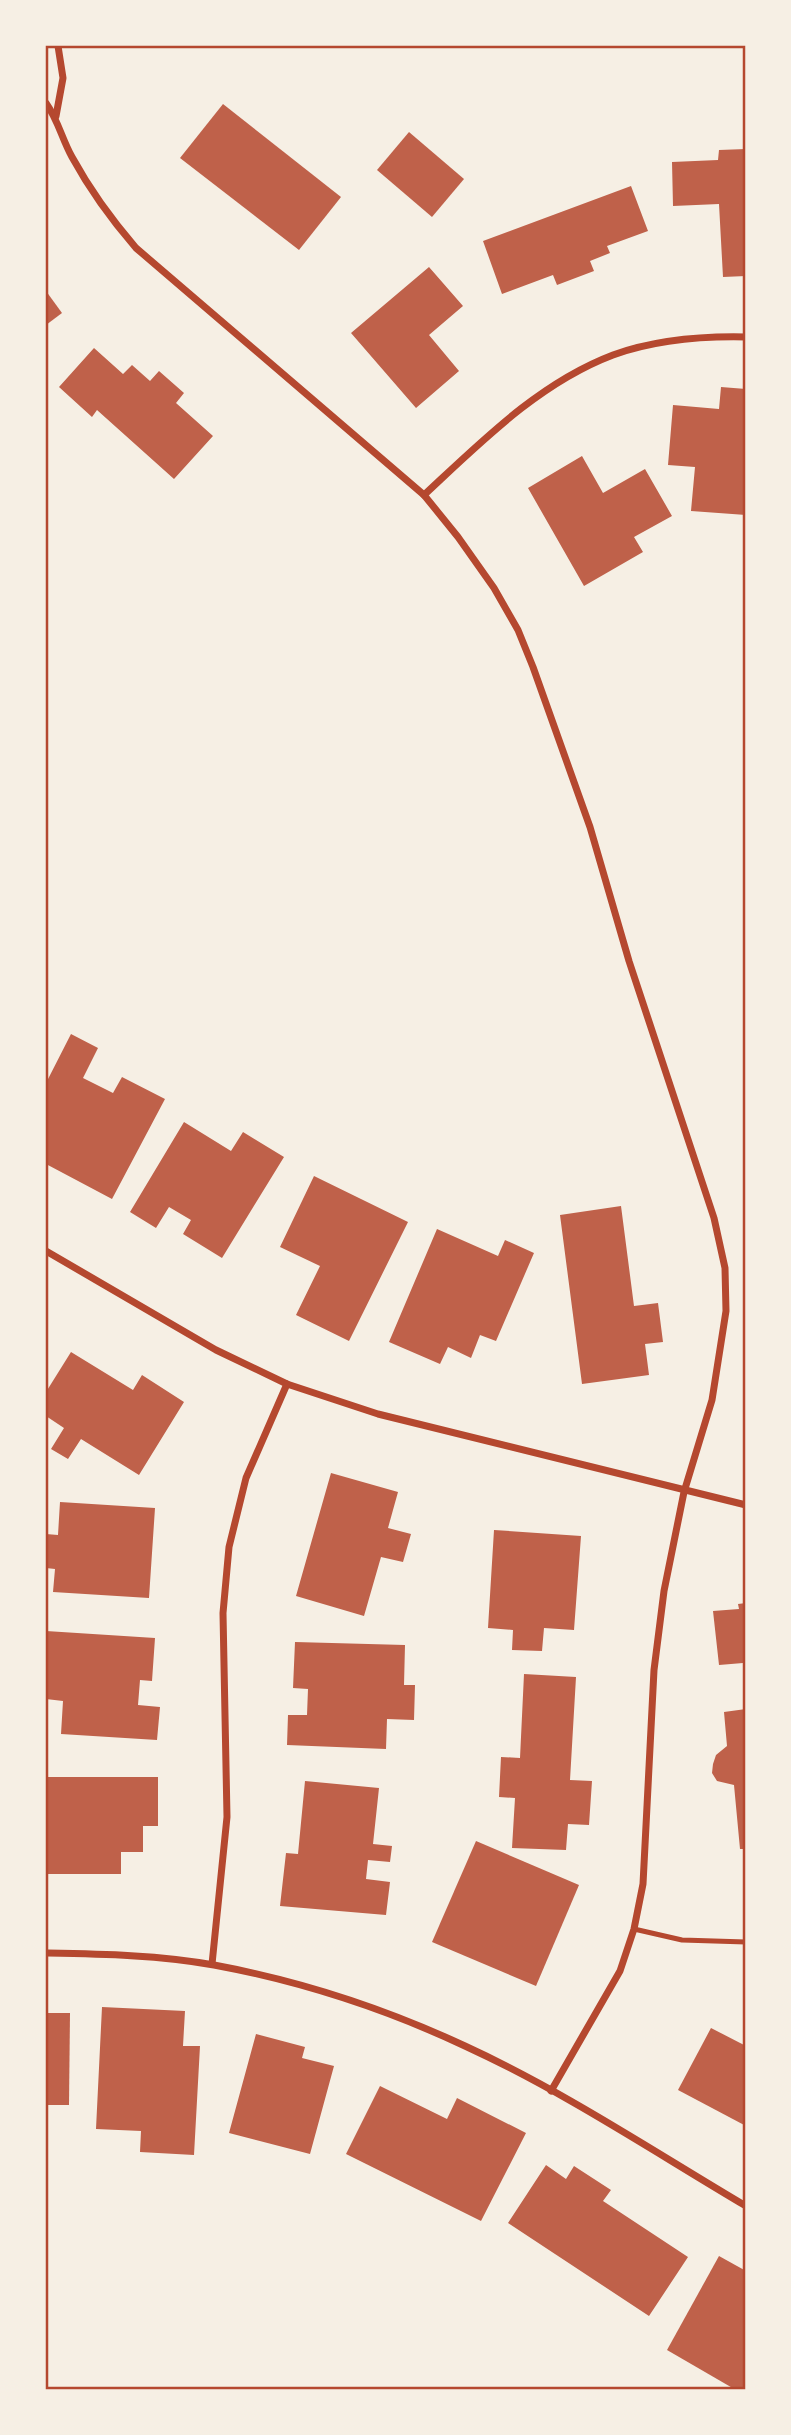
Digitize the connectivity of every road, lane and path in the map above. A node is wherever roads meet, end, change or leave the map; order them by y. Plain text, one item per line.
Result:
1 (58, 46) edge
2 (46, 103) edge
3 (56, 116) junction
4 (746, 337) edge
5 (424, 495) junction
6 (46, 1251) edge
7 (288, 1384) junction
8 (684, 1492) junction
9 (746, 1505) edge
10 (634, 1929) junction
11 (746, 1942) edge
12 (46, 1953) edge
13 (212, 1964) junction
14 (551, 2091) junction
15 (746, 2206) edge

1 - 3 street
2 - 3 street
3 - 5 street
4 - 5 street
5 - 8 street
6 - 7 street
7 - 8 street
7 - 13 street
8 - 9 street
8 - 10 street
10 - 11 lane
10 - 14 street
12 - 13 street
13 - 14 street
14 - 15 street

